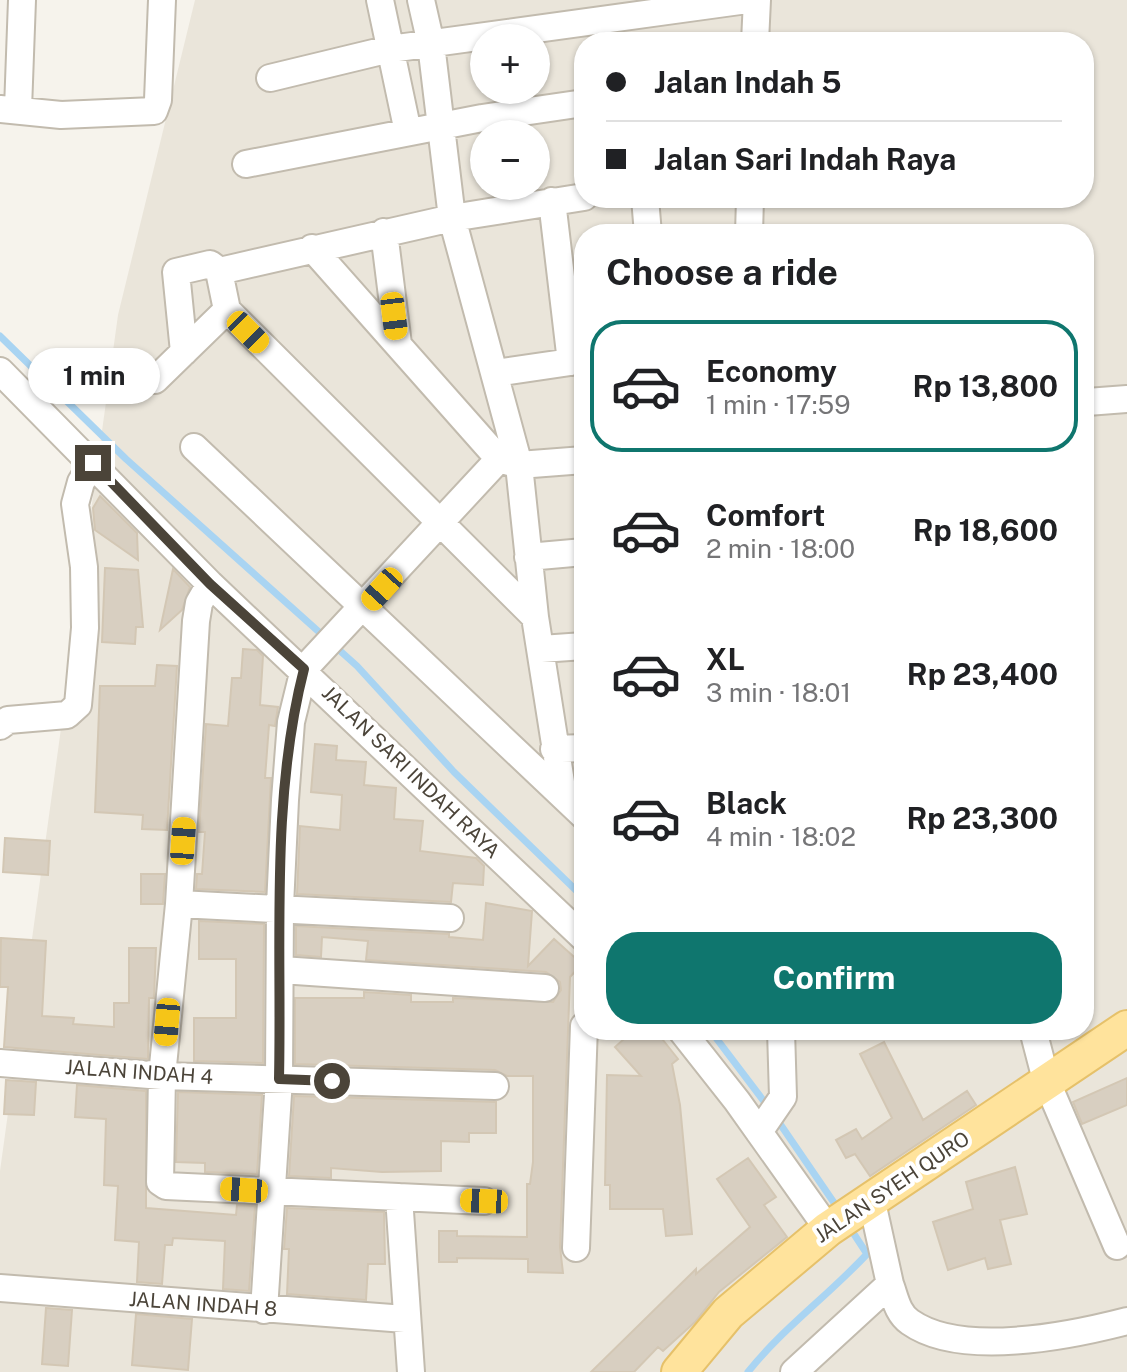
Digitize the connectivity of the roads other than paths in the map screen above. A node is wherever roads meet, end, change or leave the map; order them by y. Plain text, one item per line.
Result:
1 (22, 0) edge
2 (162, 0) edge
3 (380, 0) edge
4 (421, 0) edge
5 (747, 0) edge
6 (757, 0) edge
7 (755, 32) edge
8 (431, 44) junction
9 (390, 49) junction
10 (270, 78) dead end
11 (574, 105) edge
12 (9, 109) edge
13 (441, 125) junction
14 (408, 132) junction
15 (246, 164) dead end
16 (574, 198) edge
17 (552, 201) junction
18 (452, 218) junction
19 (384, 232) junction
20 (312, 248) junction
21 (221, 272) junction
22 (227, 310) junction
23 (574, 342) edge
24 (398, 344) junction
25 (184, 352) junction
26 (574, 361) edge
27 (0, 371) edge
28 (495, 373) junction
29 (155, 380) dead end
30 (1127, 399) edge
31 (1094, 401) edge
32 (194, 447) dead end
33 (574, 460) edge
34 (509, 462) junction
35 (93, 463) junction
36 (439, 526) junction
37 (574, 553) edge
38 (528, 557) junction
39 (210, 584) junction
40 (535, 617) junction
41 (354, 619) junction
42 (574, 647) edge
43 (541, 649) junction
44 (308, 664) junction
45 (0, 726) edge
46 (574, 748) edge
47 (554, 749) junction
48 (563, 795) junction
49 (574, 806) edge
50 (179, 904) junction
51 (280, 906) junction
52 (450, 918) dead end
53 (574, 928) edge
54 (281, 970) junction
55 (545, 988) dead end
56 (1127, 1028) edge
57 (583, 1040) edge
58 (691, 1040) edge
59 (782, 1040) edge
60 (1036, 1040) edge
61 (0, 1063) edge
62 (162, 1076) junction
63 (279, 1079) junction
64 (1046, 1080) junction
65 (495, 1086) dead end
66 (768, 1120) junction
67 (272, 1191) junction
68 (399, 1197) junction
69 (484, 1201) dead end
70 (848, 1216) junction
71 (1117, 1246) dead end
72 (576, 1248) dead end
73 (890, 1284) junction
74 (0, 1288) edge
75 (264, 1310) junction
76 (405, 1319) junction
77 (1127, 1321) edge
78 (411, 1372) edge
79 (679, 1372) edge
80 (794, 1372) edge

1 - 12 street
2 - 12 street
3 - 9 street
4 - 8 street
5 - 8 street
6 - 7 street
8 - 9 street
8 - 13 street
9 - 10 street
9 - 14 street
11 - 13 street
13 - 14 street
13 - 18 street
14 - 15 street
16 - 17 street
17 - 18 street
17 - 23 street
18 - 19 street
18 - 28 street
19 - 20 street
19 - 24 street
20 - 21 street
20 - 24 street
21 - 22 street
21 - 25 street
22 - 25 street
22 - 36 street
24 - 34 street
25 - 29 street
26 - 28 street
27 - 35 street, JALAN SARI INDAH RAYA
28 - 34 street
30 - 31 street
32 - 41 street
33 - 34 street
34 - 36 street
34 - 38 street
35 - 39 street, JALAN SARI INDAH RAYA
35 - 45 street
36 - 40 street
36 - 41 street
37 - 38 street
38 - 40 street
39 - 44 street, JALAN SARI INDAH RAYA
39 - 50 street
40 - 43 street
41 - 44 street
41 - 48 street
42 - 43 street
43 - 47 street
44 - 51 street
44 - 53 street, JALAN SARI INDAH RAYA
46 - 47 street
47 - 48 street
48 - 49 street
50 - 51 street
50 - 62 street
51 - 52 street
51 - 54 street
54 - 55 street
54 - 63 street
56 - 64 main road, JALAN SYEH QURO
57 - 72 street
58 - 66 street
59 - 66 street
60 - 64 street
61 - 62 street, JALAN INDAH 4
62 - 63 street, JALAN INDAH 4
62 - 67 street
63 - 65 street, JALAN INDAH 4
63 - 67 street
64 - 70 main road, JALAN SYEH QURO
64 - 71 street
66 - 70 street
67 - 68 street
67 - 75 street
68 - 69 street
68 - 76 street
70 - 73 street
70 - 79 main road, JALAN SYEH QURO
73 - 77 street
73 - 80 street
74 - 75 street, JALAN INDAH 8
75 - 76 street, JALAN INDAH 8
76 - 78 street

